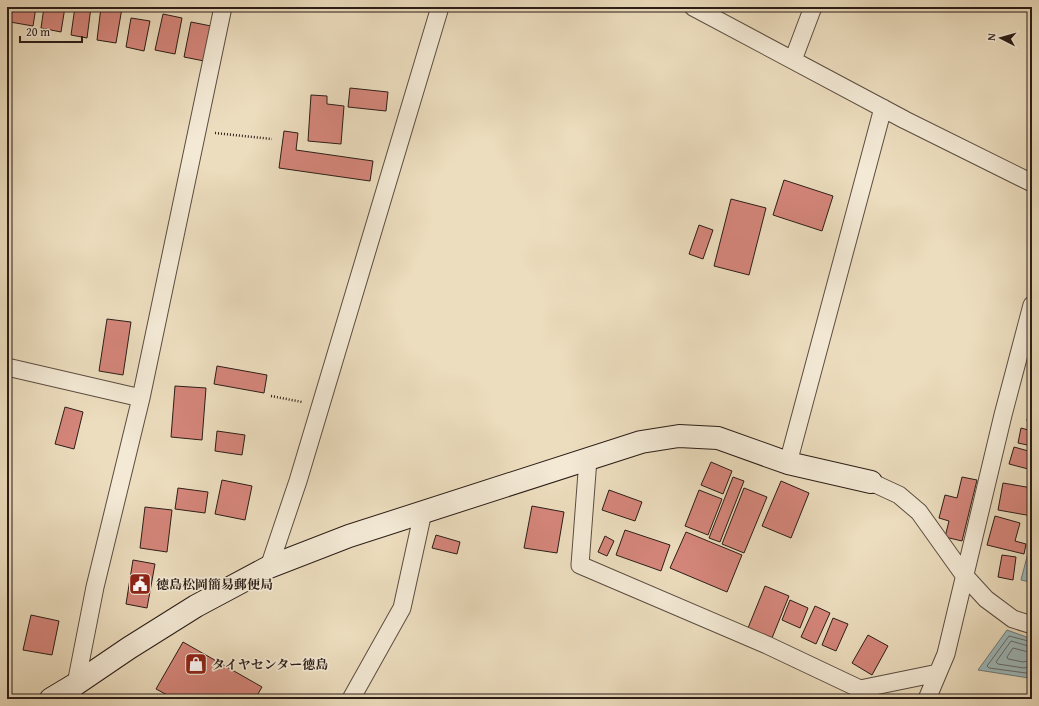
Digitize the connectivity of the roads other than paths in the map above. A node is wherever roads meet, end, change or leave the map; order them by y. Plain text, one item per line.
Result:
1 (223, 7) edge
2 (440, 7) edge
3 (693, 7) edge
4 (813, 7) edge
5 (793, 60) junction
6 (883, 108) junction
7 (1032, 182) edge
8 (1032, 305) edge
9 (7, 367) edge
10 (141, 398) junction
11 (588, 459) junction
12 (788, 463) junction
13 (870, 482) joint
14 (423, 512) junction
15 (269, 566) junction
16 (964, 575) junction
17 (1032, 626) edge
18 (938, 673) junction
19 (76, 684) junction
20 (51, 699) edge
21 (351, 699) edge
22 (927, 699) edge

1 - 10 street
2 - 15 street
3 - 5 street
4 - 5 street
5 - 6 street
6 - 7 street
6 - 12 street
8 - 16 street
9 - 10 street
10 - 19 street
11 - 12 street
11 - 14 street
11 - 18 street
12 - 13 street
13 - 16 street
14 - 15 street
14 - 21 street
15 - 19 street
16 - 17 street
16 - 18 street
18 - 22 street
19 - 20 street

